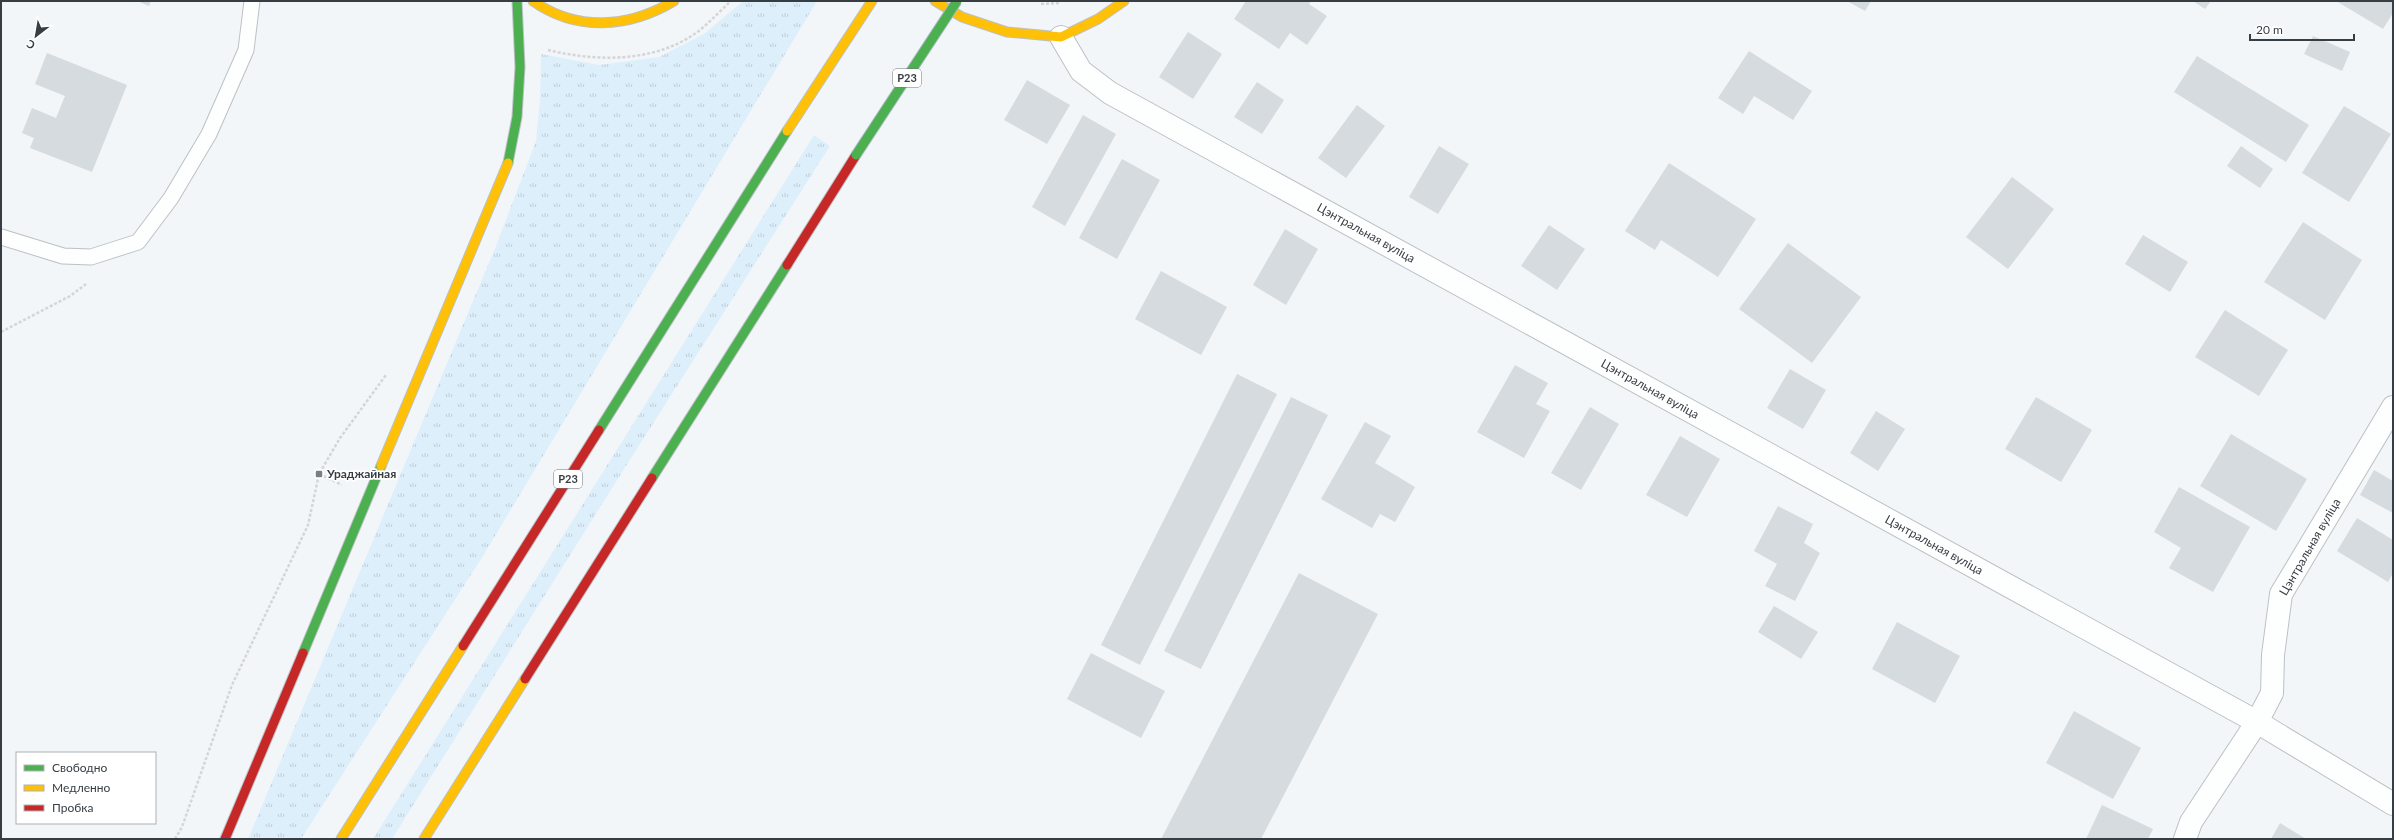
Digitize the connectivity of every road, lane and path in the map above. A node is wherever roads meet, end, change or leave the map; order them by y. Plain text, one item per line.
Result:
1 (252, 1) edge
2 (517, 1) edge
3 (534, 1) edge
4 (674, 1) edge
5 (872, 1) edge
6 (935, 1) edge
7 (957, 1) edge
8 (1124, 1) edge
9 (1067, 3) dead end
10 (1038, 4) dead end
11 (1060, 37) junction
12 (1, 237) edge
13 (89, 281) dead end
14 (1, 332) edge
15 (390, 369) dead end
16 (2393, 407) edge
17 (2257, 722) junction
18 (2393, 804) edge
19 (175, 839) edge
20 (225, 839) edge
21 (341, 839) edge
22 (424, 839) edge
23 (2185, 839) edge

1 - 12 lane
2 - 20 main road
3 - 4 main road
5 - 21 main road, Р23
6 - 11 main road
7 - 22 main road, Р23, bridge
8 - 11 main road
9 - 10 path
11 - 17 street, Цэнтральная вуліца
13 - 14 path
15 - 19 path
16 - 17 street, Цэнтральная вуліца
17 - 18 street, Цэнтральная вуліца
17 - 23 street, Цэнтральная вуліца

